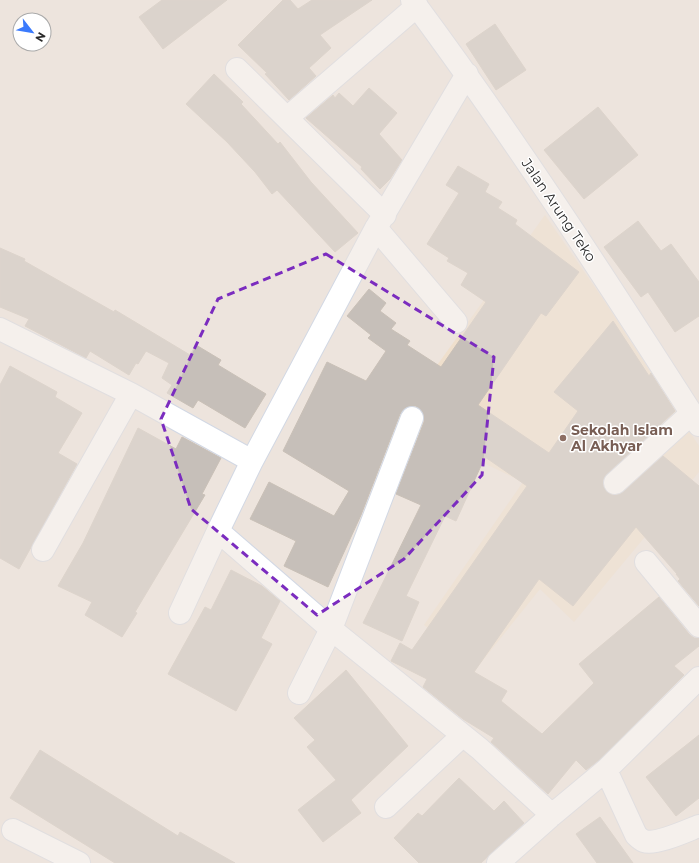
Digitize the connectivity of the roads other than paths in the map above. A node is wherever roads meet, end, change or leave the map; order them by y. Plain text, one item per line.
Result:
1 (415, 3) edge
2 (237, 69) dead end
3 (467, 74) junction
4 (287, 118) junction
5 (381, 221) junction
6 (456, 322) dead end
7 (2, 335) edge
8 (131, 394) junction
9 (412, 418) dead end
10 (695, 419) edge
11 (252, 461) junction
12 (615, 483) dead end
13 (218, 531) junction
14 (43, 550) dead end
15 (646, 562) dead end
16 (180, 613) dead end
17 (699, 626) edge
18 (331, 629) junction
19 (699, 678) edge
20 (299, 693) dead end
21 (462, 736) junction
22 (606, 770) junction
23 (386, 807) dead end
24 (552, 815) junction
25 (699, 826) edge
26 (13, 830) dead end
27 (79, 863) edge
28 (498, 863) edge

1 - 3 street, Jalan Arung Teko
1 - 4 street
2 - 4 street
3 - 5 street
3 - 10 street, Jalan Arung Teko
4 - 5 street
5 - 6 street
5 - 11 street
7 - 8 street
8 - 11 street
8 - 14 street
9 - 18 street
10 - 12 street
11 - 13 street
13 - 16 street
13 - 18 street
15 - 17 street
18 - 20 street
18 - 21 street
19 - 22 street
21 - 23 street
21 - 24 street
22 - 24 street
22 - 25 street
24 - 28 street
26 - 27 street

